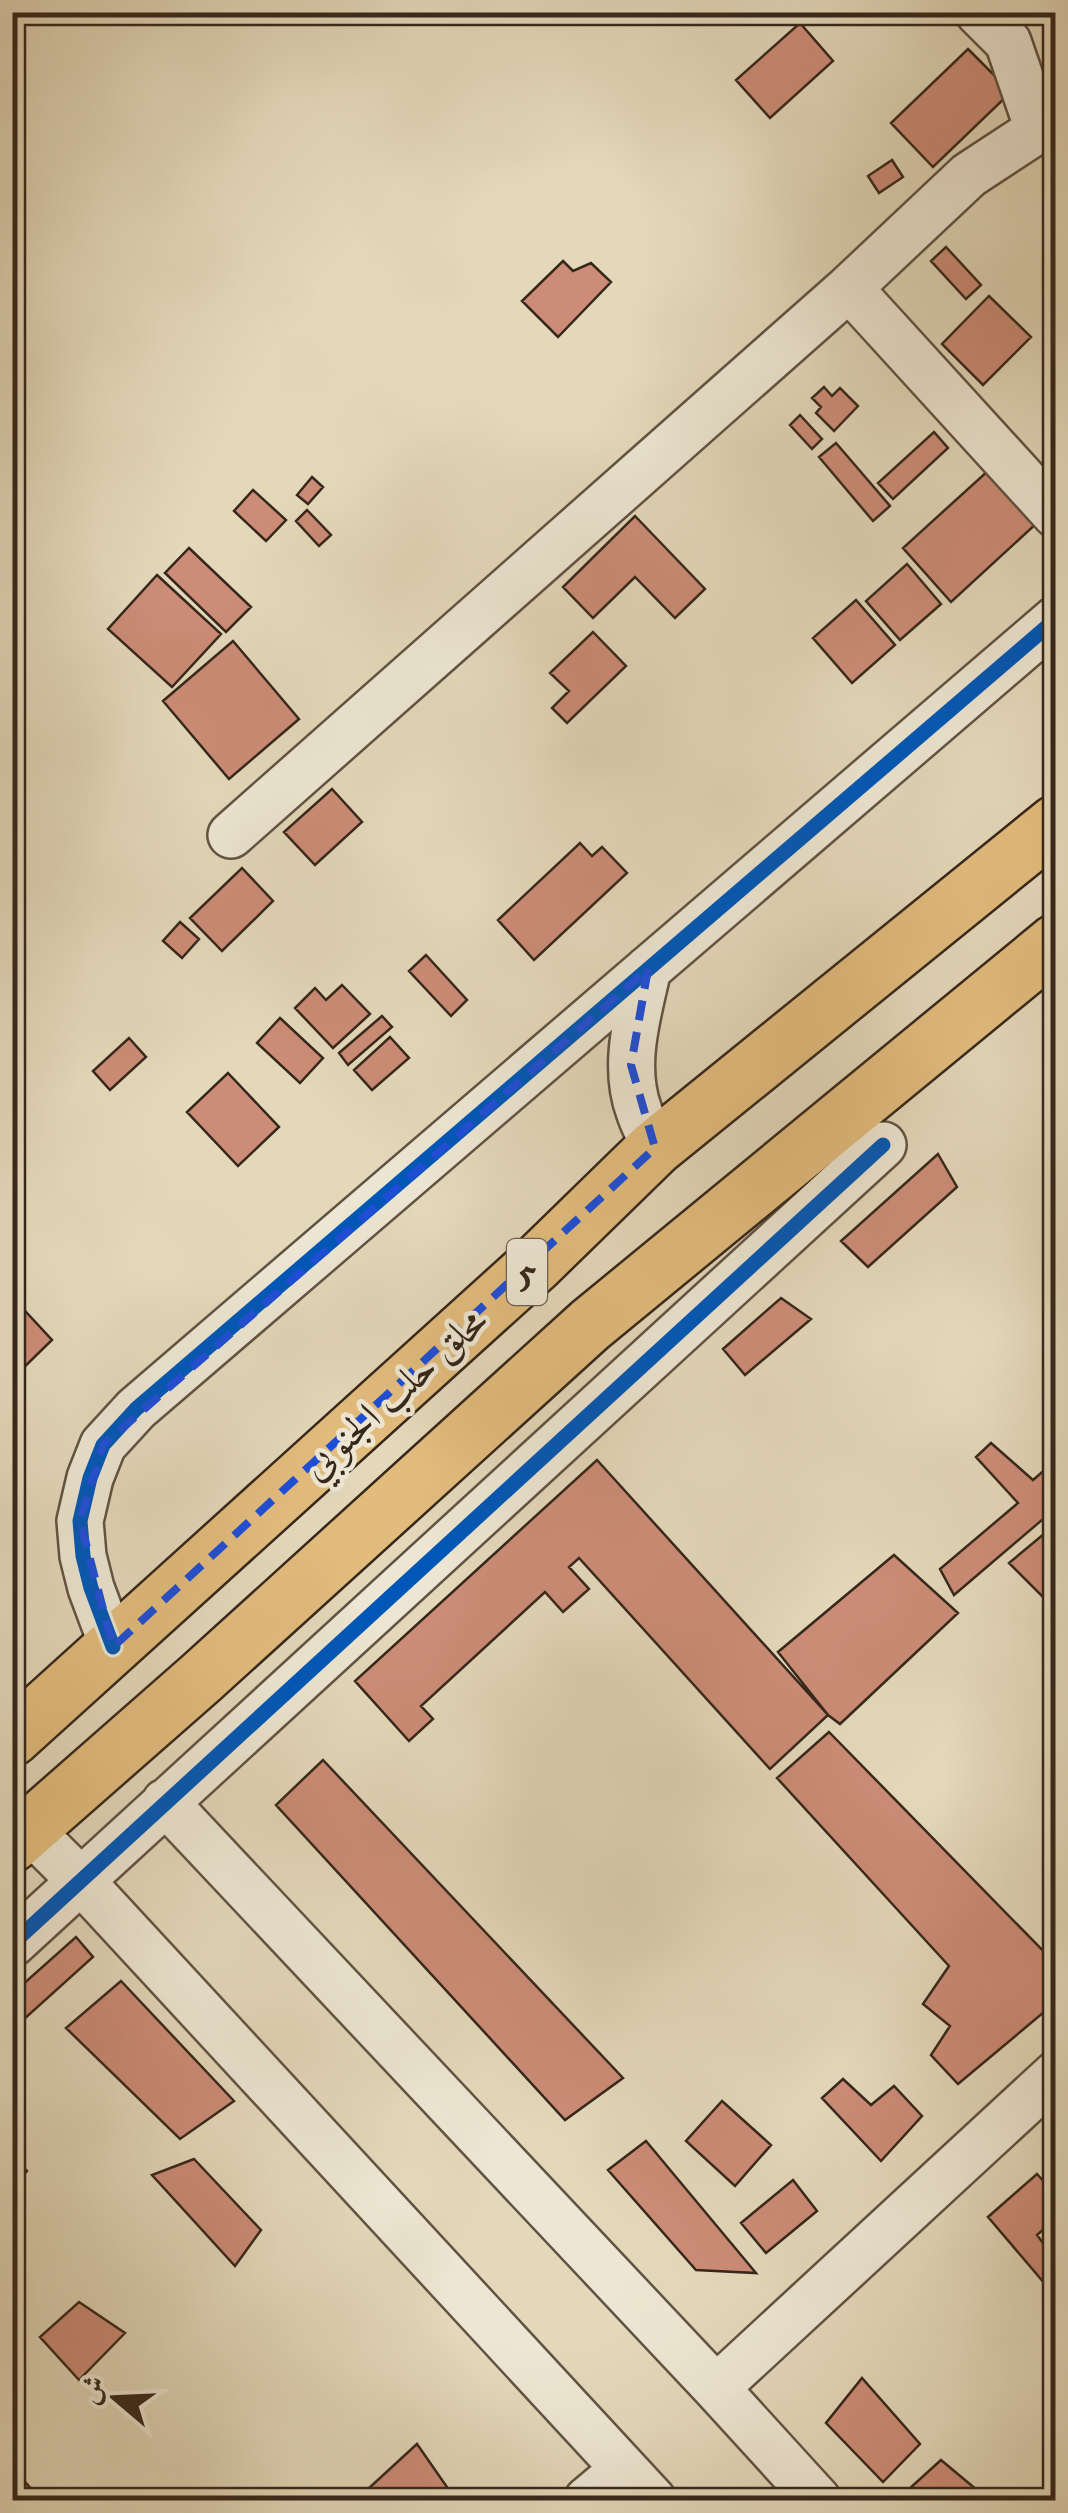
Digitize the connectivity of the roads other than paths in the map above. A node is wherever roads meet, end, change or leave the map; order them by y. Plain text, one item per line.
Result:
1 (978, 12) edge
2 (1047, 124) edge
3 (849, 288) junction
4 (1056, 515) edge
5 (1056, 619) edge
6 (1056, 823) edge
7 (231, 835) dead end
8 (1056, 942) edge
9 (648, 969) junction
10 (883, 1144) dead end
11 (655, 1148) junction
12 (113, 1647) junction
13 (12, 1738) edge
14 (166, 1802) junction
15 (21, 1836) edge
16 (82, 1882) junction
17 (12, 1944) edge
18 (1056, 2074) edge
19 (716, 2388) junction
20 (638, 2485) edge
21 (588, 2500) edge
22 (818, 2500) edge

1 - 2 street
2 - 3 street
3 - 4 street
3 - 7 street
5 - 9 street
6 - 11 highway, محلق حلب الجنوبي / 5
8 - 15 highway, 5
9 - 11 street
9 - 12 street
10 - 14 street
11 - 12 highway, محلق حلب الجنوبي / 5
12 - 13 highway, محلق حلب الجنوبي / 5
14 - 16 street
14 - 19 street
15 - 16 street
16 - 17 street
16 - 20 street
18 - 19 street
19 - 22 street
20 - 21 street

